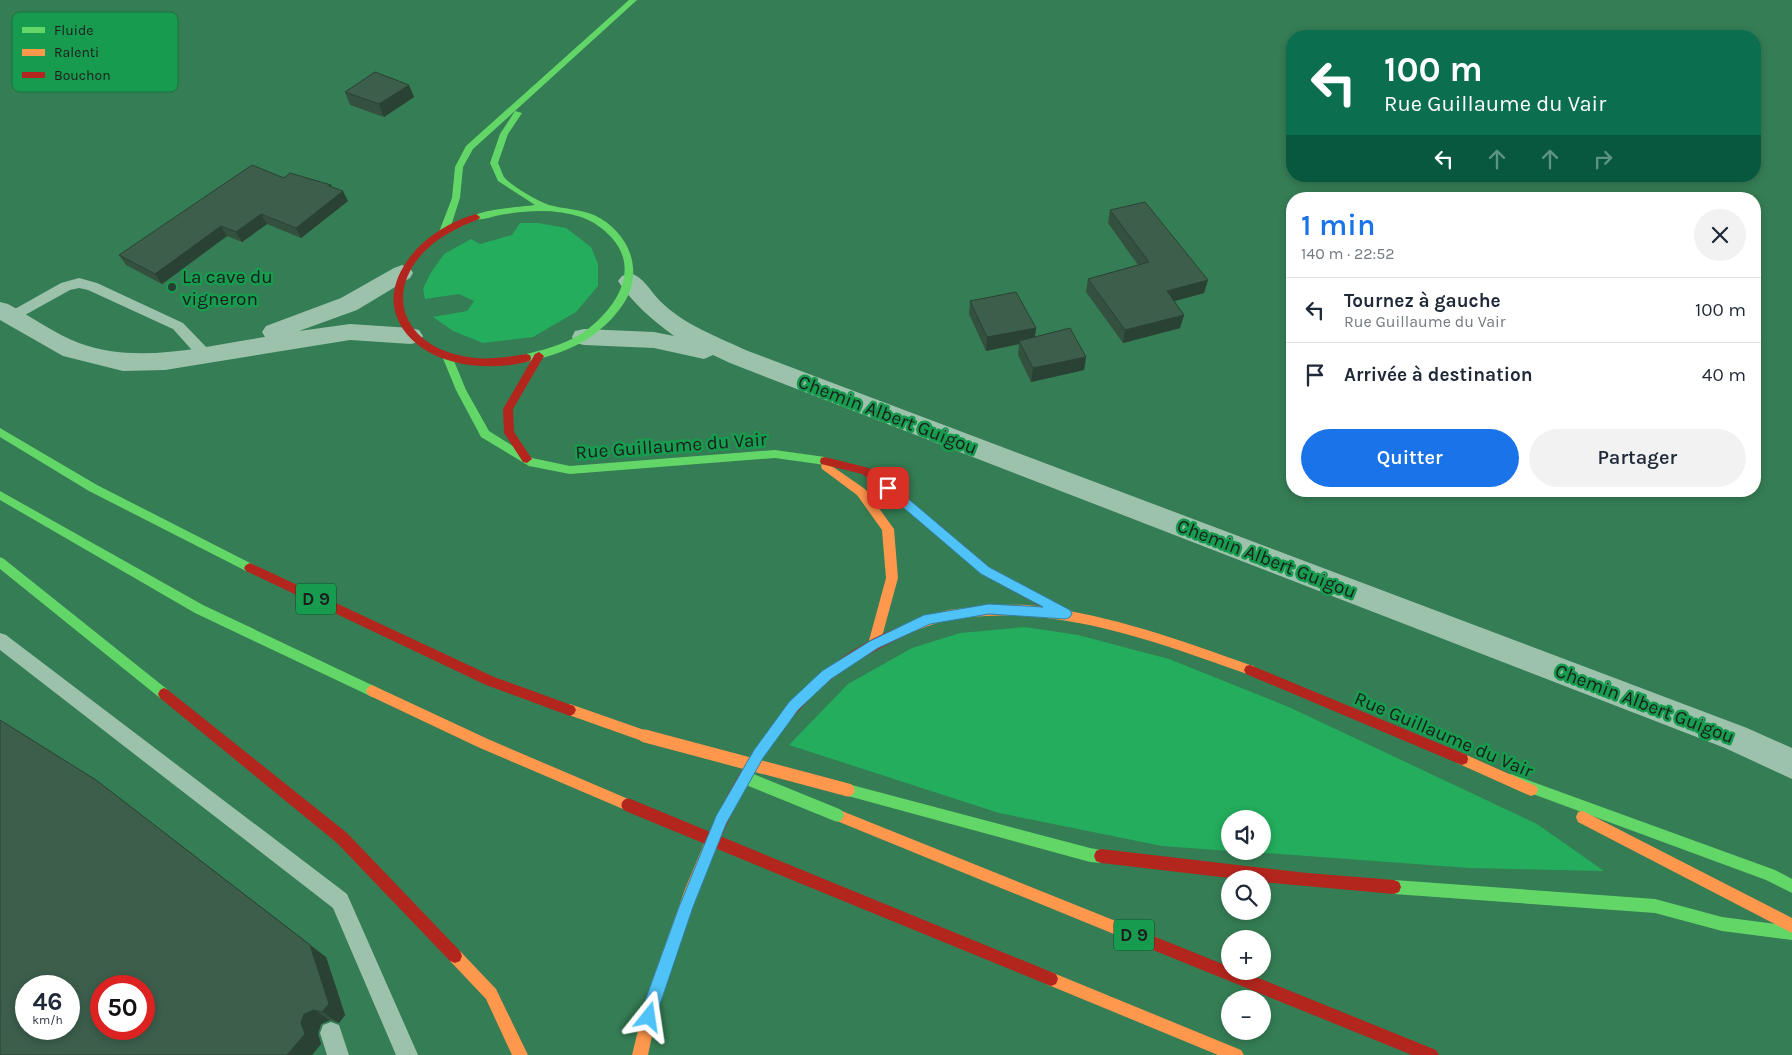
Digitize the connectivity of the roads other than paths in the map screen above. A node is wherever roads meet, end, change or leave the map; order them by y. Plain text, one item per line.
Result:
1 (633, 0) edge
2 (529, 96) junction
3 (546, 207) junction
4 (444, 232) junction
5 (402, 273) junction
6 (630, 281) junction
7 (5, 314) edge
8 (411, 336) junction
9 (584, 337) junction
10 (211, 354) junction
11 (447, 356) junction
12 (538, 356) junction
13 (739, 357) junction
14 (0, 432) edge
15 (817, 459) junction
16 (529, 462) junction
17 (0, 495) edge
18 (0, 562) edge
19 (1066, 614) junction
20 (0, 640) edge
21 (874, 644) junction
22 (646, 736) junction
23 (1792, 764) edge
24 (1511, 780) junction
25 (1792, 886) edge
26 (1792, 926) edge
27 (1792, 933) edge
28 (331, 1033) dead end
29 (338, 1055) edge
30 (408, 1055) edge
31 (520, 1055) edge
32 (640, 1055) edge
33 (1236, 1055) edge
34 (1431, 1055) edge

1 - 2 main road
2 - 3 main road
2 - 4 main road
3 - 4 main road
3 - 6 main road
4 - 5 main road
5 - 8 main road
5 - 10 street
6 - 9 main road
6 - 13 street, Chemin Albert Guigou
7 - 10 street
7 - 10 lane
8 - 10 street
8 - 11 main road
9 - 12 main road
9 - 13 street, Chemin Albert Guigou
11 - 12 main road
11 - 16 main road, Rue Guillaume du Vair
12 - 16 main road
13 - 23 street, Chemin Albert Guigou
14 - 22 main road, D 9
15 - 16 main road, Rue Guillaume du Vair
15 - 19 main road, Rue Guillaume du Vair
15 - 21 main road
17 - 33 main road, bridge
18 - 31 main road
19 - 21 main road, Rue Guillaume du Vair
19 - 24 main road, Rue Guillaume du Vair
20 - 30 lane
21 - 32 main road, Rue Guillaume du Vair
22 - 27 main road, bridge
22 - 34 main road, D 9, bridge
24 - 25 main road
24 - 26 main road, Rue Guillaume du Vair
28 - 29 lane

